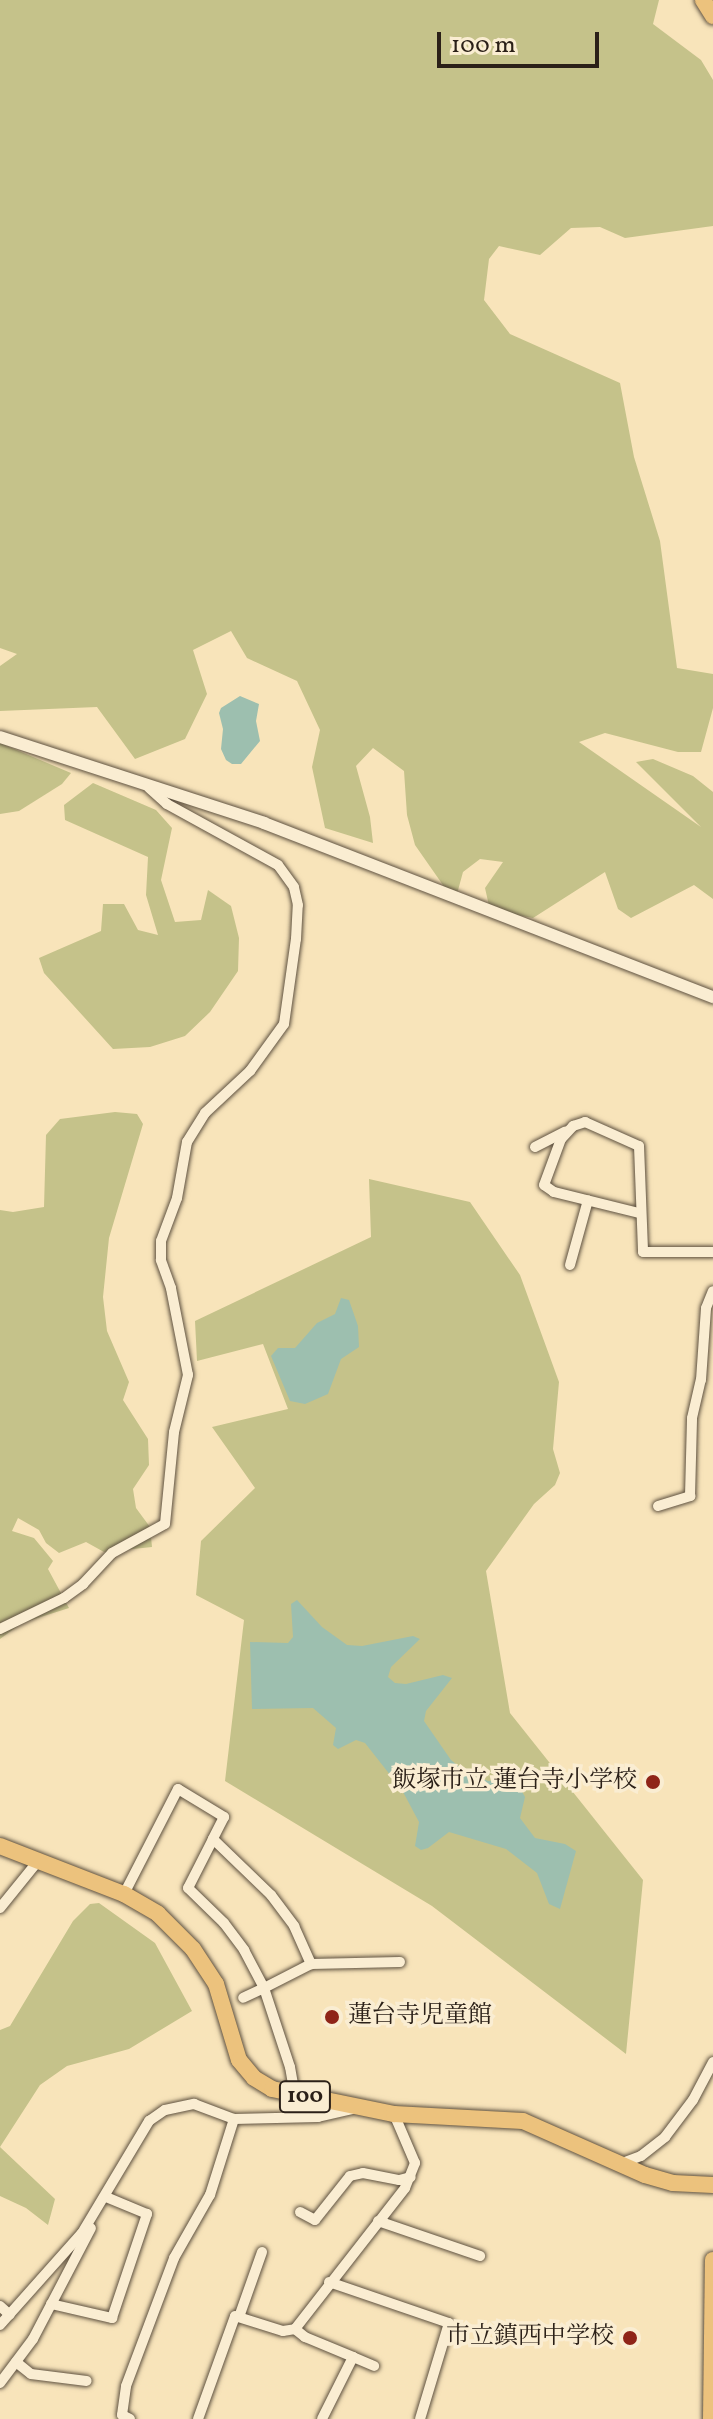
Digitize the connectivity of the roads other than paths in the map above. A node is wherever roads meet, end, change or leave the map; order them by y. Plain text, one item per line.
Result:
1 (703, 0) edge
2 (713, 16) edge
3 (0, 737) edge
4 (141, 781) junction
5 (713, 997) edge
6 (568, 1131) junction
7 (535, 1147) dead end
8 (588, 1200) junction
9 (639, 1213) junction
10 (713, 1252) edge
11 (570, 1265) dead end
12 (713, 1291) edge
13 (658, 1506) dead end
14 (0, 1629) edge
15 (213, 1839) junction
16 (0, 1846) edge
17 (38, 1861) junction
18 (124, 1894) junction
19 (0, 1908) edge
20 (400, 1962) dead end
21 (311, 1964) junction
22 (264, 1988) junction
23 (243, 1998) dead end
24 (713, 2062) edge
25 (295, 2095) junction
26 (356, 2108) junction
27 (394, 2114) junction
28 (234, 2119) junction
29 (618, 2164) junction
30 (411, 2177) junction
31 (713, 2185) edge
32 (106, 2197) junction
33 (98, 2212) junction
34 (300, 2212) dead end
35 (378, 2221) junction
36 (262, 2252) dead end
37 (480, 2256) dead end
38 (713, 2260) edge
39 (329, 2282) junction
40 (51, 2304) junction
41 (0, 2306) edge
42 (10, 2315) junction
43 (239, 2317) junction
44 (0, 2325) edge
45 (295, 2329) junction
46 (353, 2357) junction
47 (16, 2362) junction
48 (374, 2366) dead end
49 (87, 2381) dead end
50 (0, 2383) edge
51 (122, 2418) edge
52 (198, 2419) edge
53 (322, 2419) edge
54 (420, 2419) edge
55 (711, 2419) edge

1 - 2 main road
3 - 4 street
4 - 5 street
4 - 14 street
6 - 7 street
6 - 8 street
6 - 9 street
8 - 9 street
8 - 11 street
9 - 10 street
12 - 13 street
15 - 18 street
15 - 21 street
15 - 22 street
16 - 17 main road, 100
17 - 18 main road, 100
17 - 19 street
18 - 25 main road, 100
20 - 21 street
21 - 22 street
22 - 23 street
22 - 25 street
24 - 29 street
25 - 26 main road, 100
26 - 27 main road, 100
26 - 28 street
27 - 29 main road, 100
27 - 30 street
28 - 32 street
28 - 51 street
29 - 31 main road, 100
30 - 34 street
30 - 35 street
32 - 33 street
32 - 40 street
33 - 40 street
33 - 42 street
35 - 37 street
35 - 39 street
36 - 43 street
38 - 55 main road
39 - 45 street
39 - 54 street
40 - 47 street
41 - 42 street
42 - 44 street
43 - 45 street
43 - 52 street
45 - 46 street
46 - 48 street
46 - 53 street
47 - 49 street
47 - 50 street

